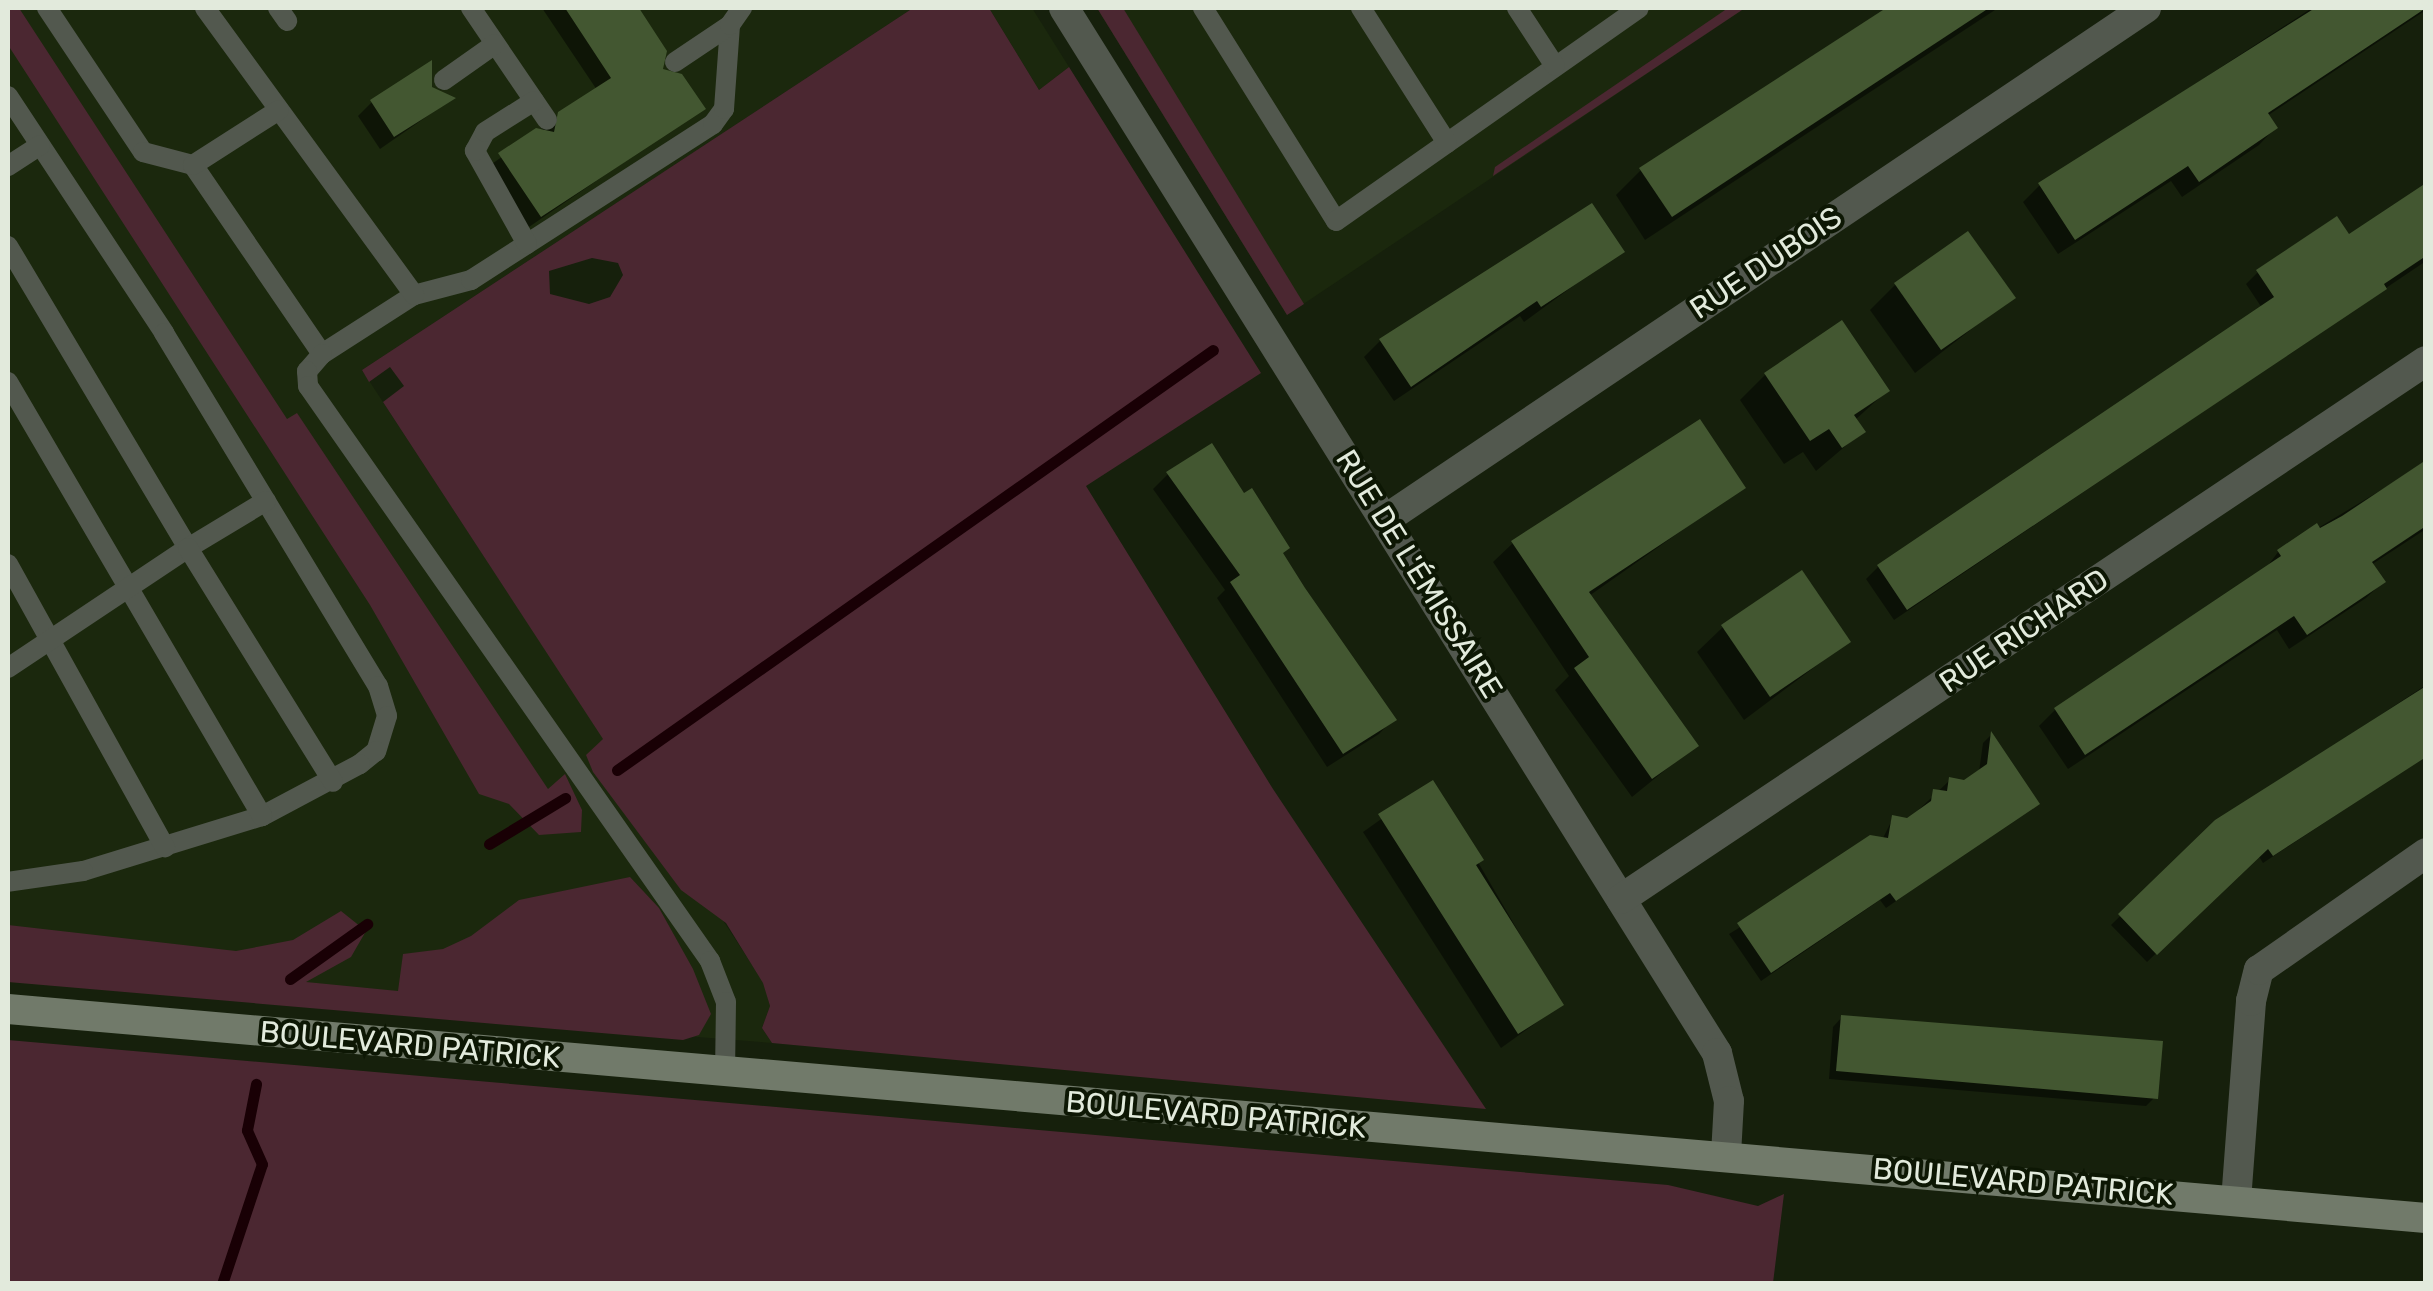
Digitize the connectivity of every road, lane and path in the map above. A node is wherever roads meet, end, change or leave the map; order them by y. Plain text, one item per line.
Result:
1 (47, 8) edge
2 (204, 8) edge
3 (471, 8) edge
4 (1064, 8) edge
5 (1204, 8) edge
6 (1360, 8) edge
7 (1639, 8) edge
8 (2146, 8) edge
9 (1520, 9) edge
10 (736, 16) edge
11 (495, 44) junction
12 (675, 62) dead end
13 (1555, 66) junction
14 (444, 80) dead end
15 (8, 96) edge
16 (534, 101) junction
17 (279, 110) junction
18 (547, 120) dead end
19 (1447, 143) junction
20 (40, 145) junction
21 (193, 165) junction
22 (8, 166) edge
23 (527, 244) junction
24 (8, 246) edge
25 (414, 294) junction
26 (322, 354) junction
27 (2426, 361) edge
28 (8, 382) edge
29 (266, 501) junction
30 (1386, 520) junction
31 (188, 548) junction
32 (8, 564) edge
33 (131, 586) junction
34 (52, 638) junction
35 (9, 664) edge
36 (332, 782) junction
37 (262, 816) junction
38 (165, 846) junction
39 (2426, 853) edge
40 (8, 882) edge
41 (1621, 899) junction
42 (8, 1009) edge
43 (725, 1072) junction
44 (1726, 1156) junction
45 (2236, 1201) junction
46 (2426, 1218) edge

1 - 21 lane
2 - 17 lane
3 - 11 lane
4 - 30 street, RUE DE L'ÉMISSAIRE
5 - 19 lane
6 - 19 lane
7 - 13 lane
8 - 30 street, RUE DUBOIS
9 - 13 lane
10 - 12 lane
10 - 23 lane
11 - 14 lane
11 - 16 lane
13 - 19 lane
15 - 20 lane
16 - 18 lane
16 - 23 lane
17 - 21 lane
17 - 25 lane
20 - 22 lane
20 - 29 lane
21 - 26 lane
23 - 25 lane
24 - 31 lane
25 - 26 lane
26 - 43 lane
27 - 41 street, RUE RICHARD
28 - 33 lane
29 - 31 lane
29 - 36 lane
30 - 41 street, RUE DE L'ÉMISSAIRE
31 - 33 lane
31 - 36 lane
32 - 34 lane
33 - 34 lane
33 - 37 lane
34 - 35 lane
34 - 38 lane
36 - 37 lane
37 - 38 lane
38 - 40 lane
39 - 45 street
41 - 44 street, RUE DE L'ÉMISSAIRE
42 - 43 street, BOULEVARD PATRICK
43 - 44 street, BOULEVARD PATRICK
44 - 45 street, BOULEVARD PATRICK
45 - 46 street, BOULEVARD PATRICK

